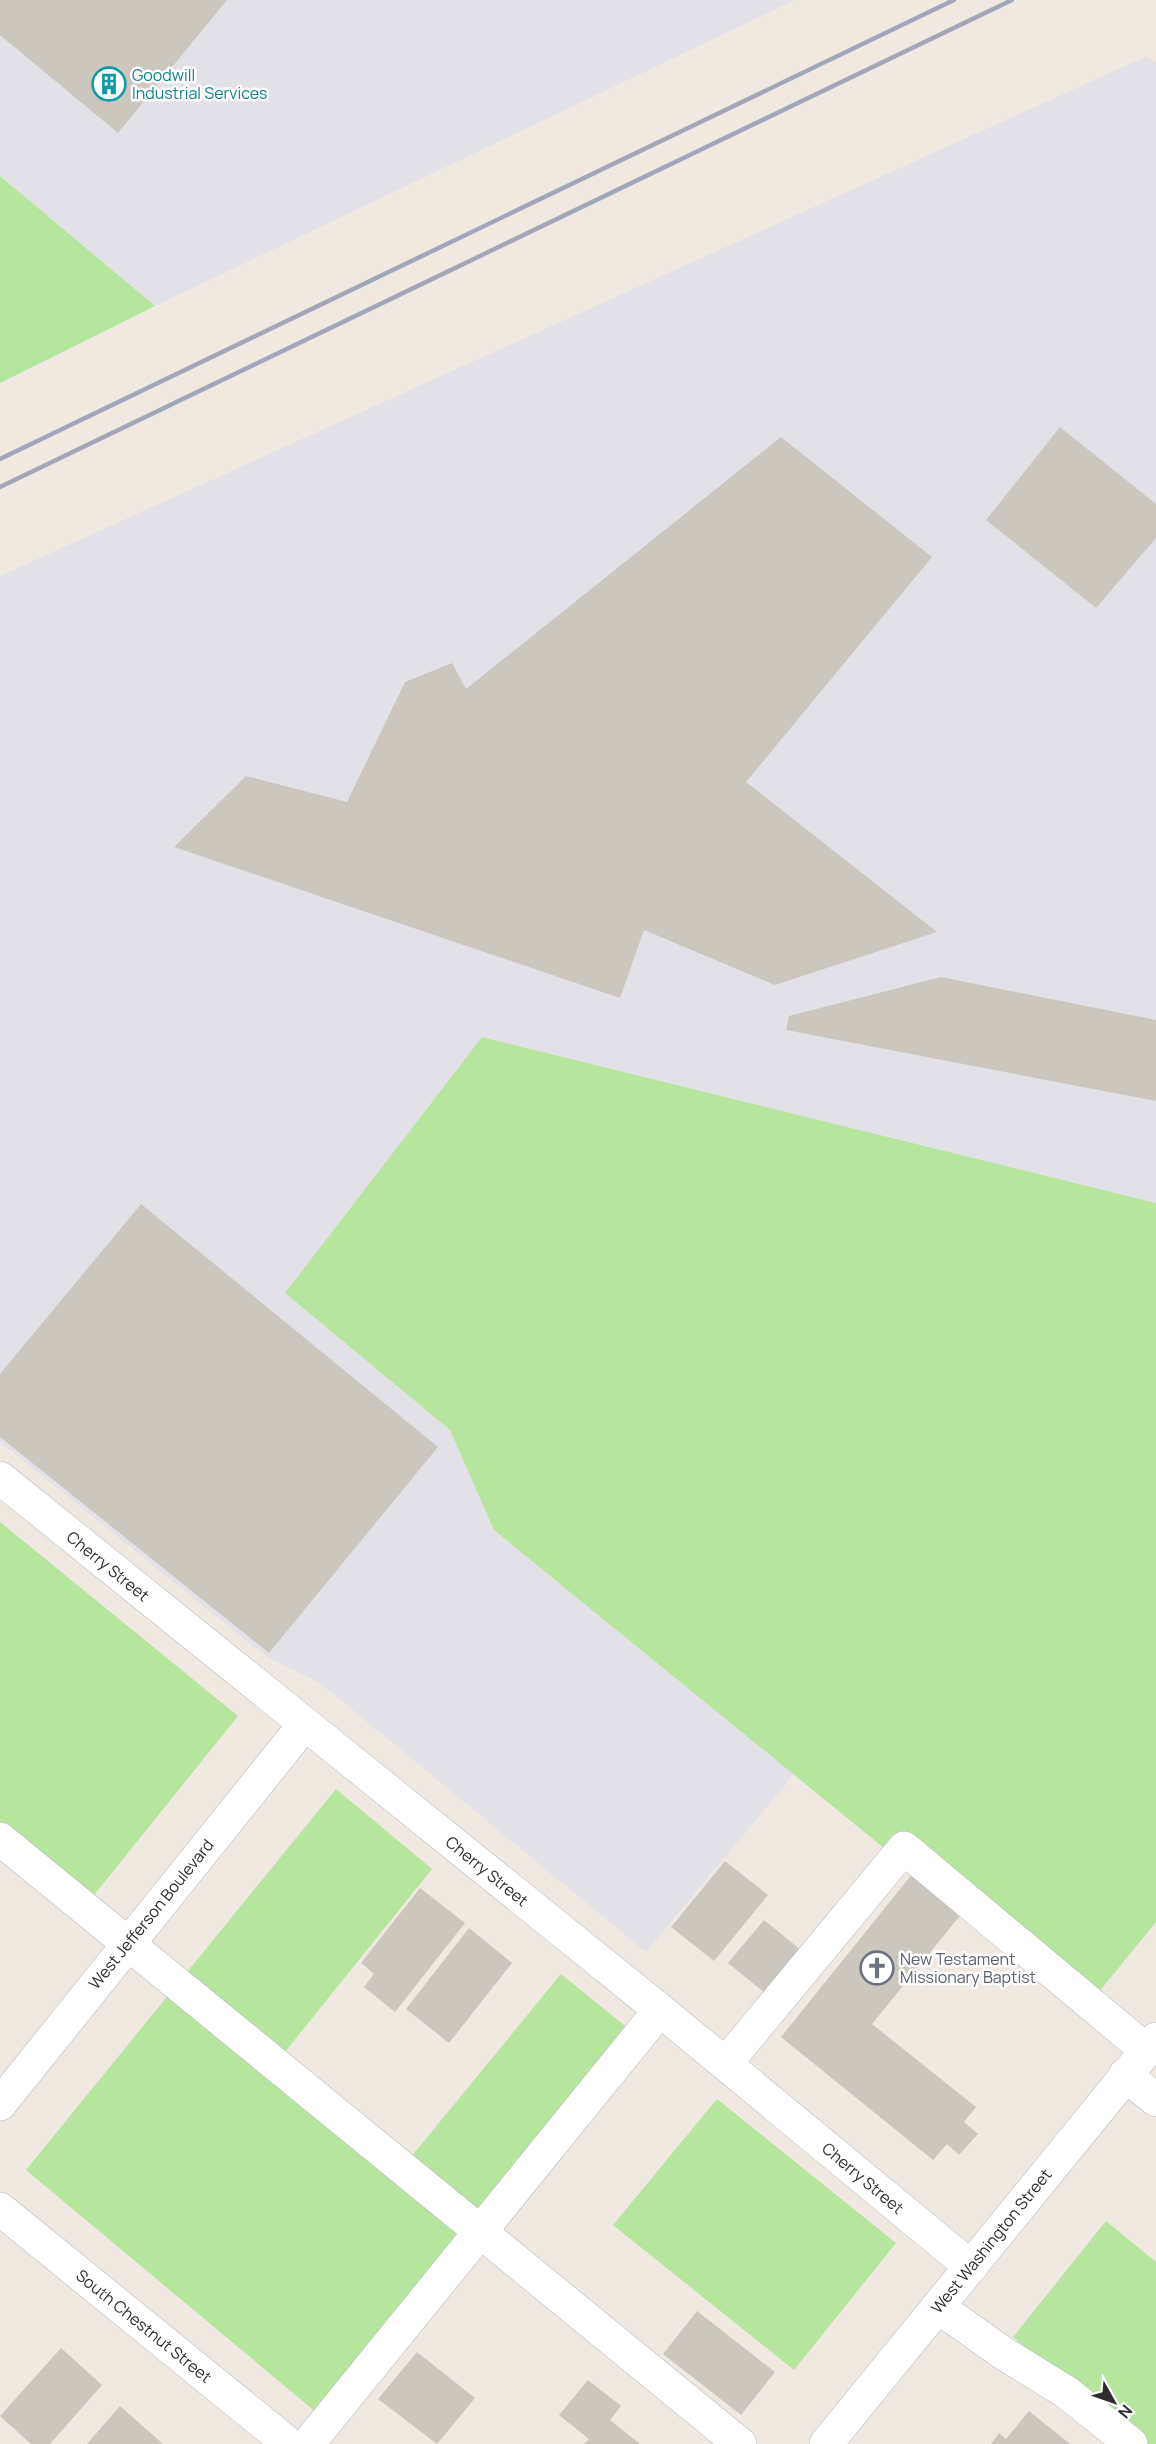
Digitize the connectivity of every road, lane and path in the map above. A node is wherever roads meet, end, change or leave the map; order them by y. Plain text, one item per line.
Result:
1 (0, 1478) edge
2 (303, 1725) junction
3 (0, 1839) edge
4 (127, 1943) junction
5 (660, 2010) junction
6 (1151, 2044) edge
7 (726, 2063) junction
8 (1125, 2075) junction
9 (1156, 2100) edge
10 (0, 2104) edge
11 (0, 2209) edge
12 (481, 2232) junction
13 (971, 2267) junction
14 (938, 2307) junction
15 (289, 2444) edge
16 (308, 2444) edge
17 (740, 2444) edge
18 (826, 2444) edge
19 (1131, 2444) edge

1 - 2 street, Cherry Street
2 - 4 street, West Jefferson Boulevard
2 - 5 street, Cherry Street
3 - 4 street
4 - 10 street, West Jefferson Boulevard
4 - 12 street
5 - 7 street, Cherry Street
5 - 12 street
6 - 7 street
6 - 8 street, West Washington Street
7 - 13 street, Cherry Street
8 - 9 street
8 - 13 street, West Washington Street
11 - 15 street, South Chestnut Street
12 - 16 street
12 - 17 street
13 - 14 street, West Washington Street
14 - 18 street, West Washington Street
14 - 19 street

